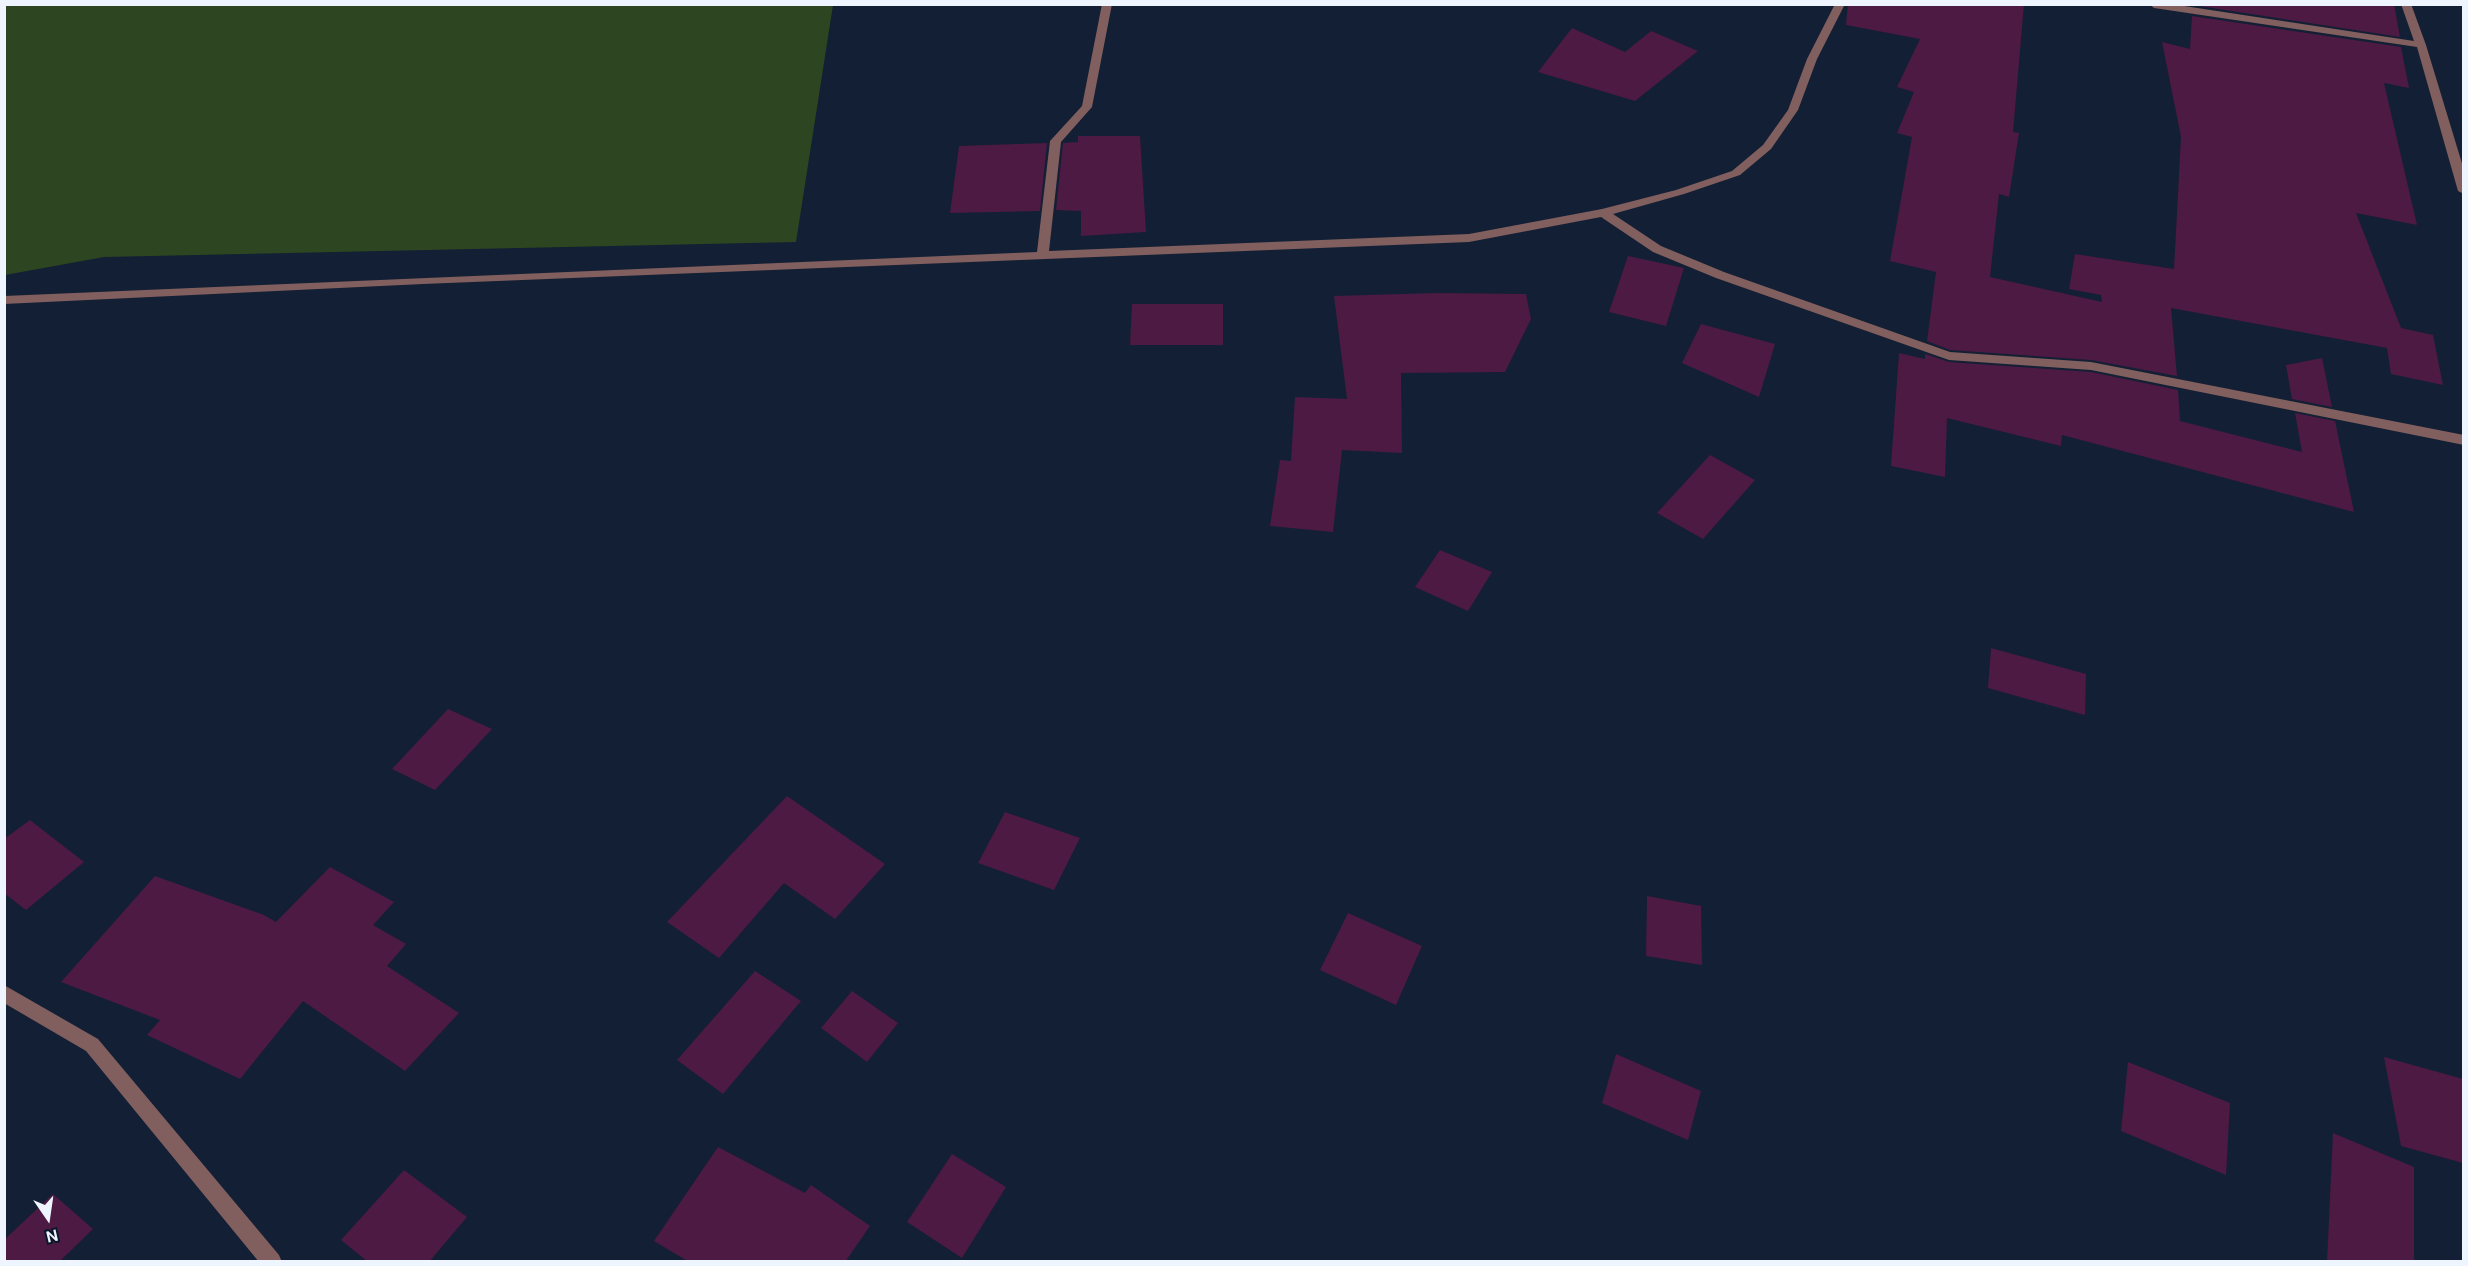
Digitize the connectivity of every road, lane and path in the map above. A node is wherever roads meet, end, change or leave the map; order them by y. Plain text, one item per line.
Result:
1 (1107, 4) edge
2 (1840, 4) edge
3 (2406, 4) edge
4 (2154, 5) edge
5 (2421, 45) junction
6 (2463, 191) edge
7 (1603, 213) junction
8 (1042, 257) junction
9 (4, 300) edge
10 (2463, 440) edge
11 (4, 993) edge
12 (272, 1262) edge

1 - 8 street
2 - 7 street
3 - 5 street
4 - 5 street
5 - 6 street
7 - 8 street
7 - 10 street
8 - 9 street
11 - 12 street

